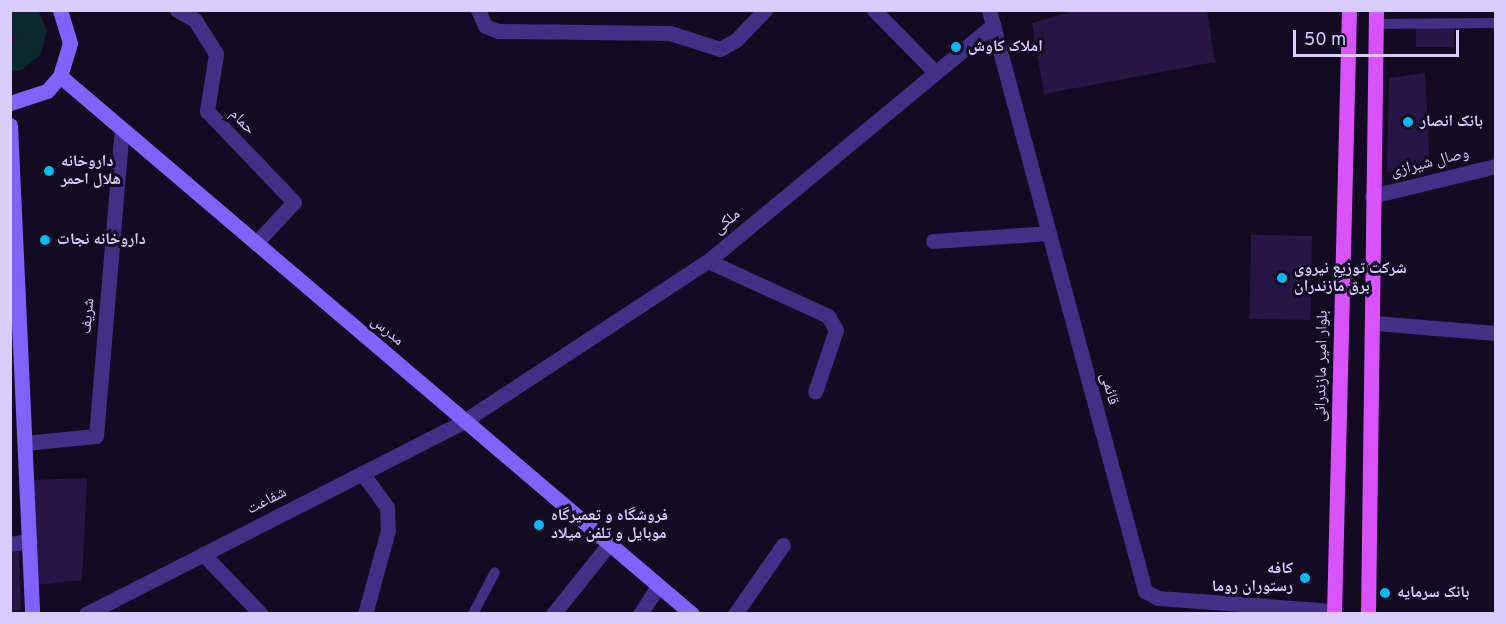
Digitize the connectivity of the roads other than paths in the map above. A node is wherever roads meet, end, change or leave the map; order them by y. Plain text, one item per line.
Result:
1 (60, 10) edge
2 (177, 10) edge
3 (478, 10) edge
4 (765, 10) edge
5 (874, 10) edge
6 (1349, 10) edge
7 (1376, 17) edge
8 (991, 18) edge
9 (1496, 23) edge
10 (935, 72) junction
11 (60, 76) junction
12 (10, 103) edge
13 (10, 125) edge
14 (122, 129) junction
15 (1496, 166) edge
16 (1372, 196) junction
17 (12, 198) edge
18 (1049, 232) junction
19 (933, 241) dead end
20 (256, 243) junction
21 (708, 261) junction
22 (15, 322) edge
23 (1374, 323) junction
24 (1496, 333) edge
25 (815, 392) dead end
26 (464, 420) junction
27 (25, 443) junction
28 (362, 473) junction
29 (30, 541) junction
30 (10, 544) edge
31 (609, 544) junction
32 (783, 545) dead end
33 (203, 554) junction
34 (495, 572) dead end
35 (658, 586) junction
36 (1334, 612) edge
37 (32, 614) edge
38 (86, 614) edge
39 (261, 614) edge
40 (365, 614) edge
41 (473, 614) edge
42 (553, 614) edge
43 (640, 614) edge
44 (692, 614) edge
45 (735, 614) edge
46 (1368, 614) edge

1 - 11 main road
2 - 20 street, حمام
3 - 4 street
5 - 10 street
6 - 36 main road, بلوار امیر مازندرانی
7 - 9 lane
7 - 16 main road
8 - 10 street, ملکی
8 - 18 street, قائمی
10 - 21 street, ملکی
11 - 12 main road
11 - 14 main road, مدرس
13 - 17 main road
14 - 20 main road, مدرس
14 - 27 street, شریف
15 - 16 street, وصال شیرازی
16 - 23 main road
17 - 22 main road
18 - 19 street
18 - 36 street, قائمی
20 - 26 main road, مدرس
21 - 25 street
21 - 26 street, ملکی
22 - 27 main road
23 - 24 street
23 - 46 main road
26 - 28 street, شفاعت
26 - 31 main road, مدرس
27 - 29 main road
28 - 33 street, شفاعت
28 - 40 street
29 - 30 street
29 - 37 main road
31 - 35 main road, مدرس
31 - 42 street
32 - 45 street
33 - 38 street, شفاعت
33 - 39 street
34 - 41 lane
35 - 43 street
35 - 44 main road, مدرس

